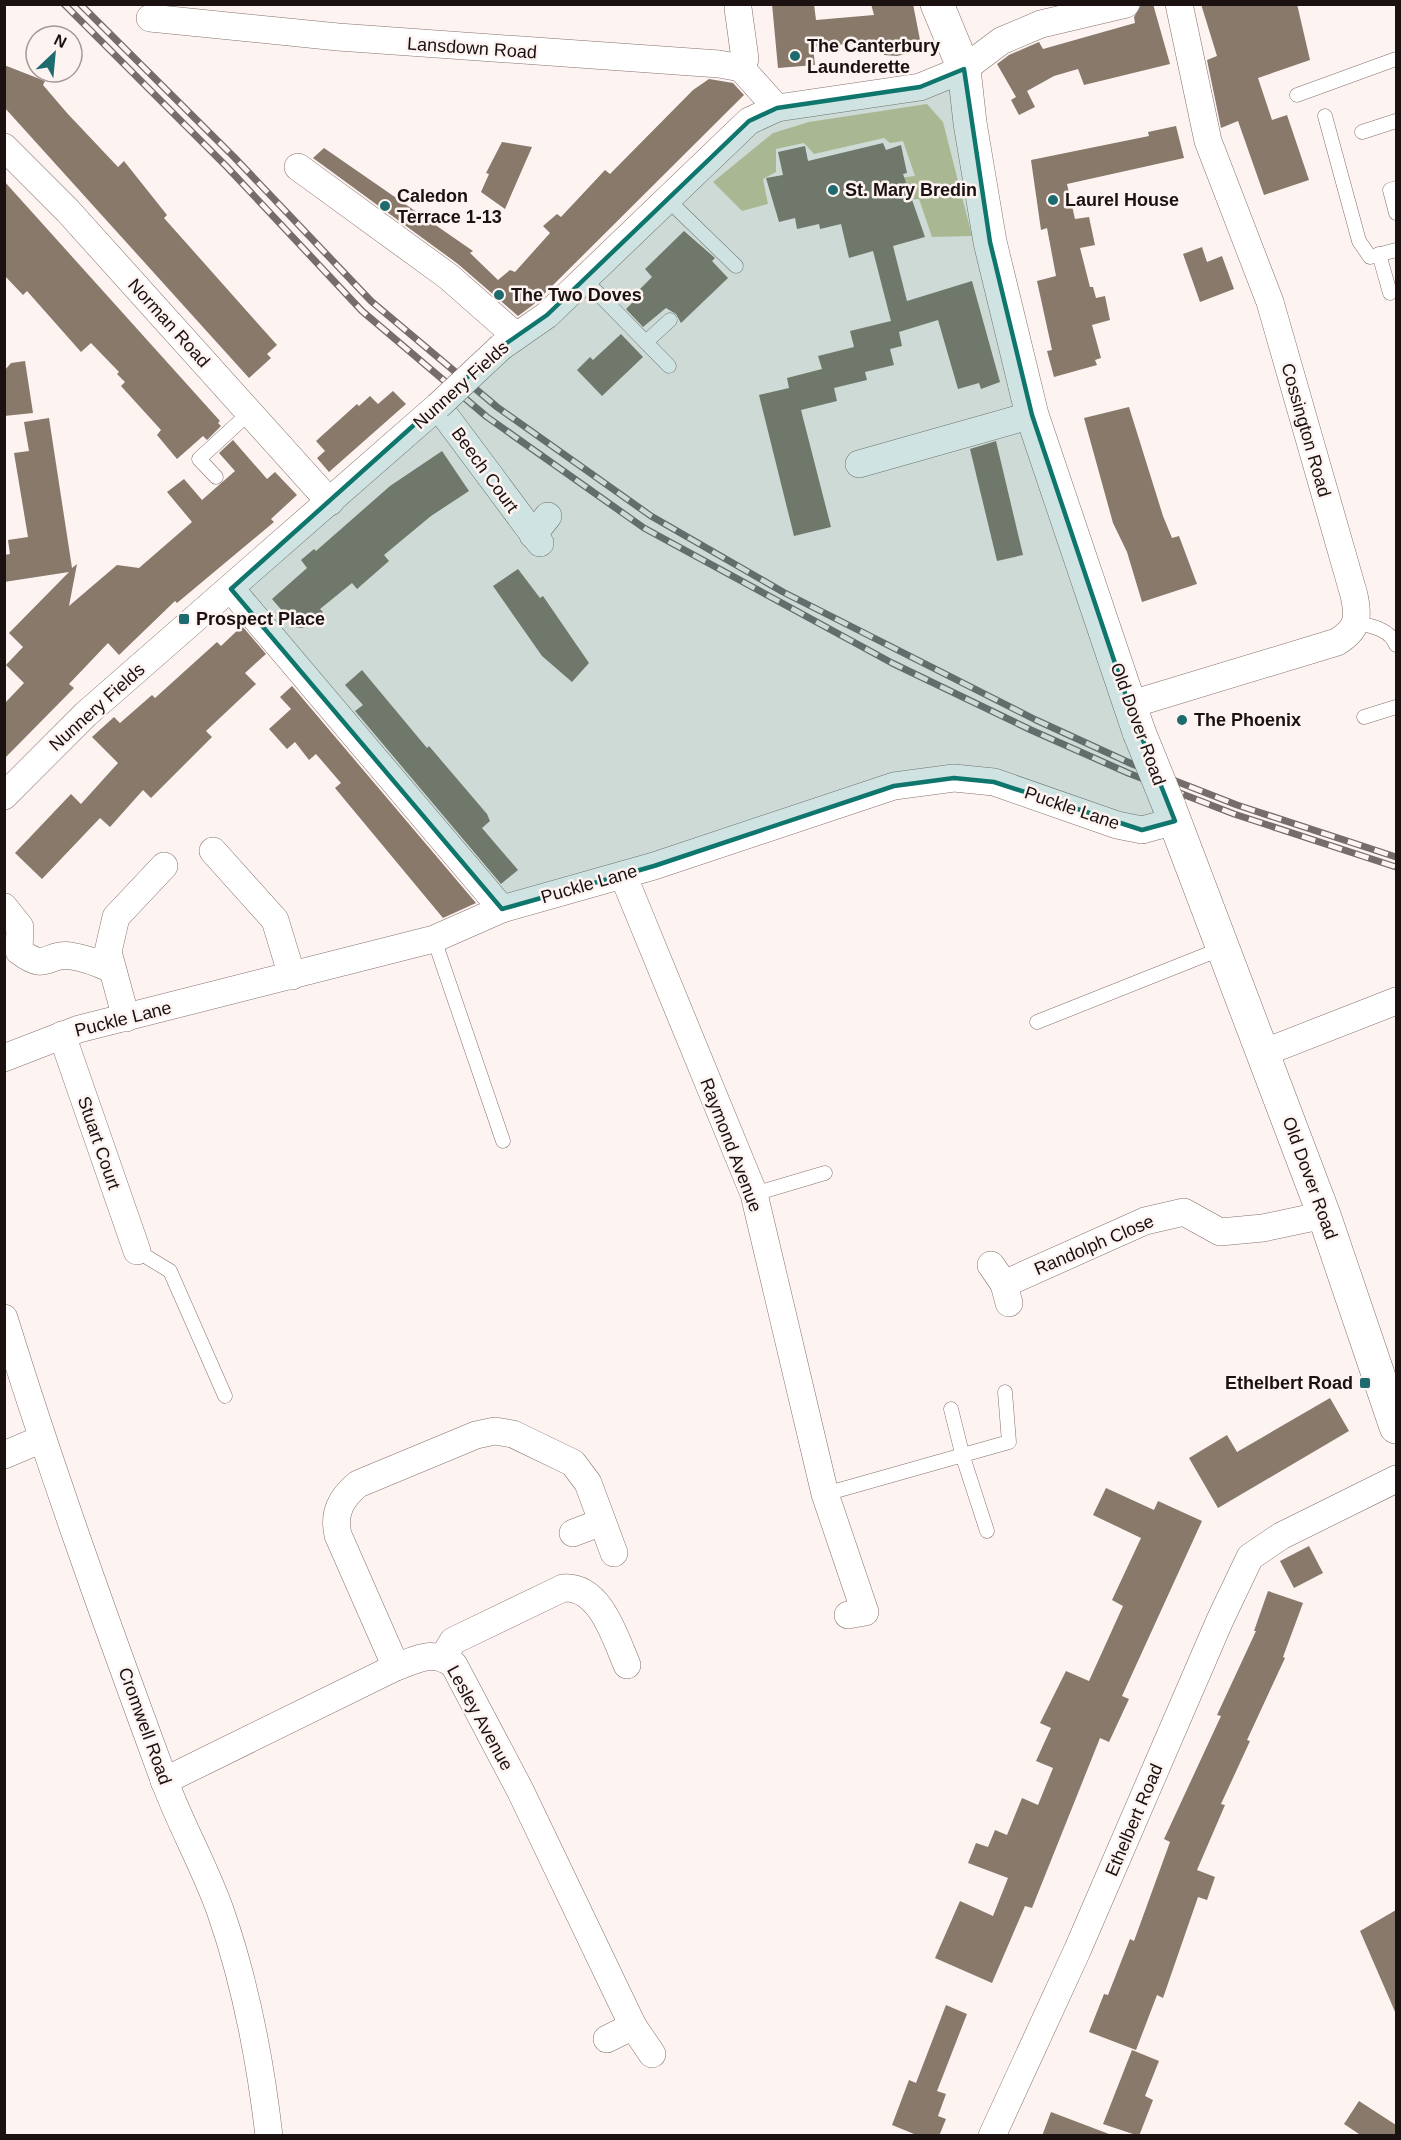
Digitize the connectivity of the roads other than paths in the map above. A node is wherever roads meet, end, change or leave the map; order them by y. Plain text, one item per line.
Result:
1 (937, 4) edge
2 (1126, 4) edge
3 (1179, 4) edge
4 (738, 8) dead end
5 (150, 18) dead end
6 (1396, 58) edge
7 (741, 68) junction
8 (964, 69) junction
9 (1297, 95) dead end
10 (777, 108) junction
11 (1325, 116) dead end
12 (1396, 121) edge
13 (1362, 132) dead end
14 (4, 147) edge
15 (298, 167) dead end
16 (1396, 188) edge
17 (667, 198) junction
18 (1396, 213) edge
19 (1396, 250) edge
20 (1379, 255) junction
21 (736, 266) dead end
22 (584, 279) junction
23 (1390, 293) dead end
24 (670, 320) dead end
25 (508, 342) junction
26 (646, 342) junction
27 (669, 366) dead end
28 (438, 406) junction
29 (249, 413) junction
30 (1032, 415) junction
31 (859, 464) dead end
32 (216, 477) dead end
33 (330, 502) junction
34 (540, 531) dead end
35 (231, 589) junction
36 (1355, 622) junction
37 (1396, 645) edge
38 (1396, 707) edge
39 (1364, 717) dead end
40 (1134, 718) junction
41 (4, 796) edge
42 (1172, 813) junction
43 (213, 851) dead end
44 (164, 866) dead end
45 (623, 875) junction
46 (4, 907) edge
47 (502, 909) junction
48 (434, 939) junction
49 (1223, 948) junction
50 (111, 969) junction
51 (292, 976) junction
52 (1396, 1001) edge
53 (126, 1018) junction
54 (1037, 1022) dead end
55 (62, 1035) junction
56 (1263, 1053) junction
57 (4, 1058) edge
58 (503, 1141) dead end
59 (825, 1173) dead end
60 (754, 1194) junction
61 (1324, 1215) junction
62 (137, 1251) joint
63 (1002, 1284) dead end
64 (4, 1318) edge
65 (1005, 1392) dead end
66 (225, 1396) dead end
67 (951, 1409) dead end
68 (1396, 1427) edge
69 (42, 1439) junction
70 (4, 1455) edge
71 (963, 1457) junction
72 (1396, 1479) edge
73 (818, 1496) junction
74 (602, 1522) junction
75 (987, 1531) dead end
76 (573, 1533) dead end
77 (614, 1553) dead end
78 (848, 1615) dead end
79 (444, 1656) junction
80 (627, 1665) dead end
81 (396, 1667) junction
82 (164, 1780) junction
83 (633, 2026) junction
84 (607, 2039) dead end
85 (652, 2054) dead end
86 (270, 2136) edge
87 (992, 2136) edge

1 - 8 street, Old Dover Road
2 - 8 street, Nunnery Fields
3 - 36 street, Cossington Road
4 - 7 street
5 - 7 street, Lansdown Road
6 - 9 lane
7 - 10 street
8 - 10 street, Nunnery Fields
8 - 30 street, Old Dover Road
10 - 17 street, Nunnery Fields
11 - 20 lane
12 - 13 lane
14 - 29 street, Norman Road
15 - 25 street
16 - 18 lane
17 - 21 lane
17 - 22 street, Nunnery Fields
19 - 20 lane
20 - 23 lane
22 - 25 street, Nunnery Fields
22 - 26 lane
24 - 26 lane
25 - 28 street, Nunnery Fields, bridge
26 - 27 lane
28 - 33 street, Nunnery Fields
28 - 34 street, Beech Court
29 - 32 lane
29 - 33 street, Norman Road
30 - 31 street
30 - 40 street, Old Dover Road
33 - 35 street, Nunnery Fields
35 - 41 street, Nunnery Fields
35 - 47 street
36 - 37 lane
36 - 40 street
38 - 39 lane
40 - 42 street, Old Dover Road, bridge
42 - 45 street, Puckle Lane
42 - 49 street, Old Dover Road
43 - 51 street
44 - 50 street
45 - 47 street, Puckle Lane
45 - 60 street, Raymond Avenue
46 - 50 street
47 - 48 street, Puckle Lane
48 - 51 street, Puckle Lane
48 - 58 lane
49 - 54 lane
49 - 56 street, Old Dover Road
50 - 53 street
51 - 53 street, Puckle Lane
52 - 56 street
53 - 55 street, Puckle Lane
55 - 57 street, Puckle Lane
55 - 62 street, Stuart Court
56 - 61 street, Old Dover Road
59 - 60 lane
60 - 73 street, Raymond Avenue
61 - 63 street, Randolph Close
61 - 68 street, Old Dover Road
62 - 66 lane
64 - 69 street, Cromwell Road
65 - 71 lane
67 - 71 lane
69 - 70 street
69 - 82 street, Cromwell Road
71 - 73 lane
71 - 75 lane
72 - 87 street, Ethelbert Road
73 - 78 street, Raymond Avenue
74 - 76 street
74 - 77 street
74 - 81 street
79 - 80 street
79 - 81 street, Lesley Avenue
79 - 83 street, Lesley Avenue
81 - 82 street, Lesley Avenue
82 - 86 street, Cromwell Road
83 - 84 street
83 - 85 street, Lesley Avenue

